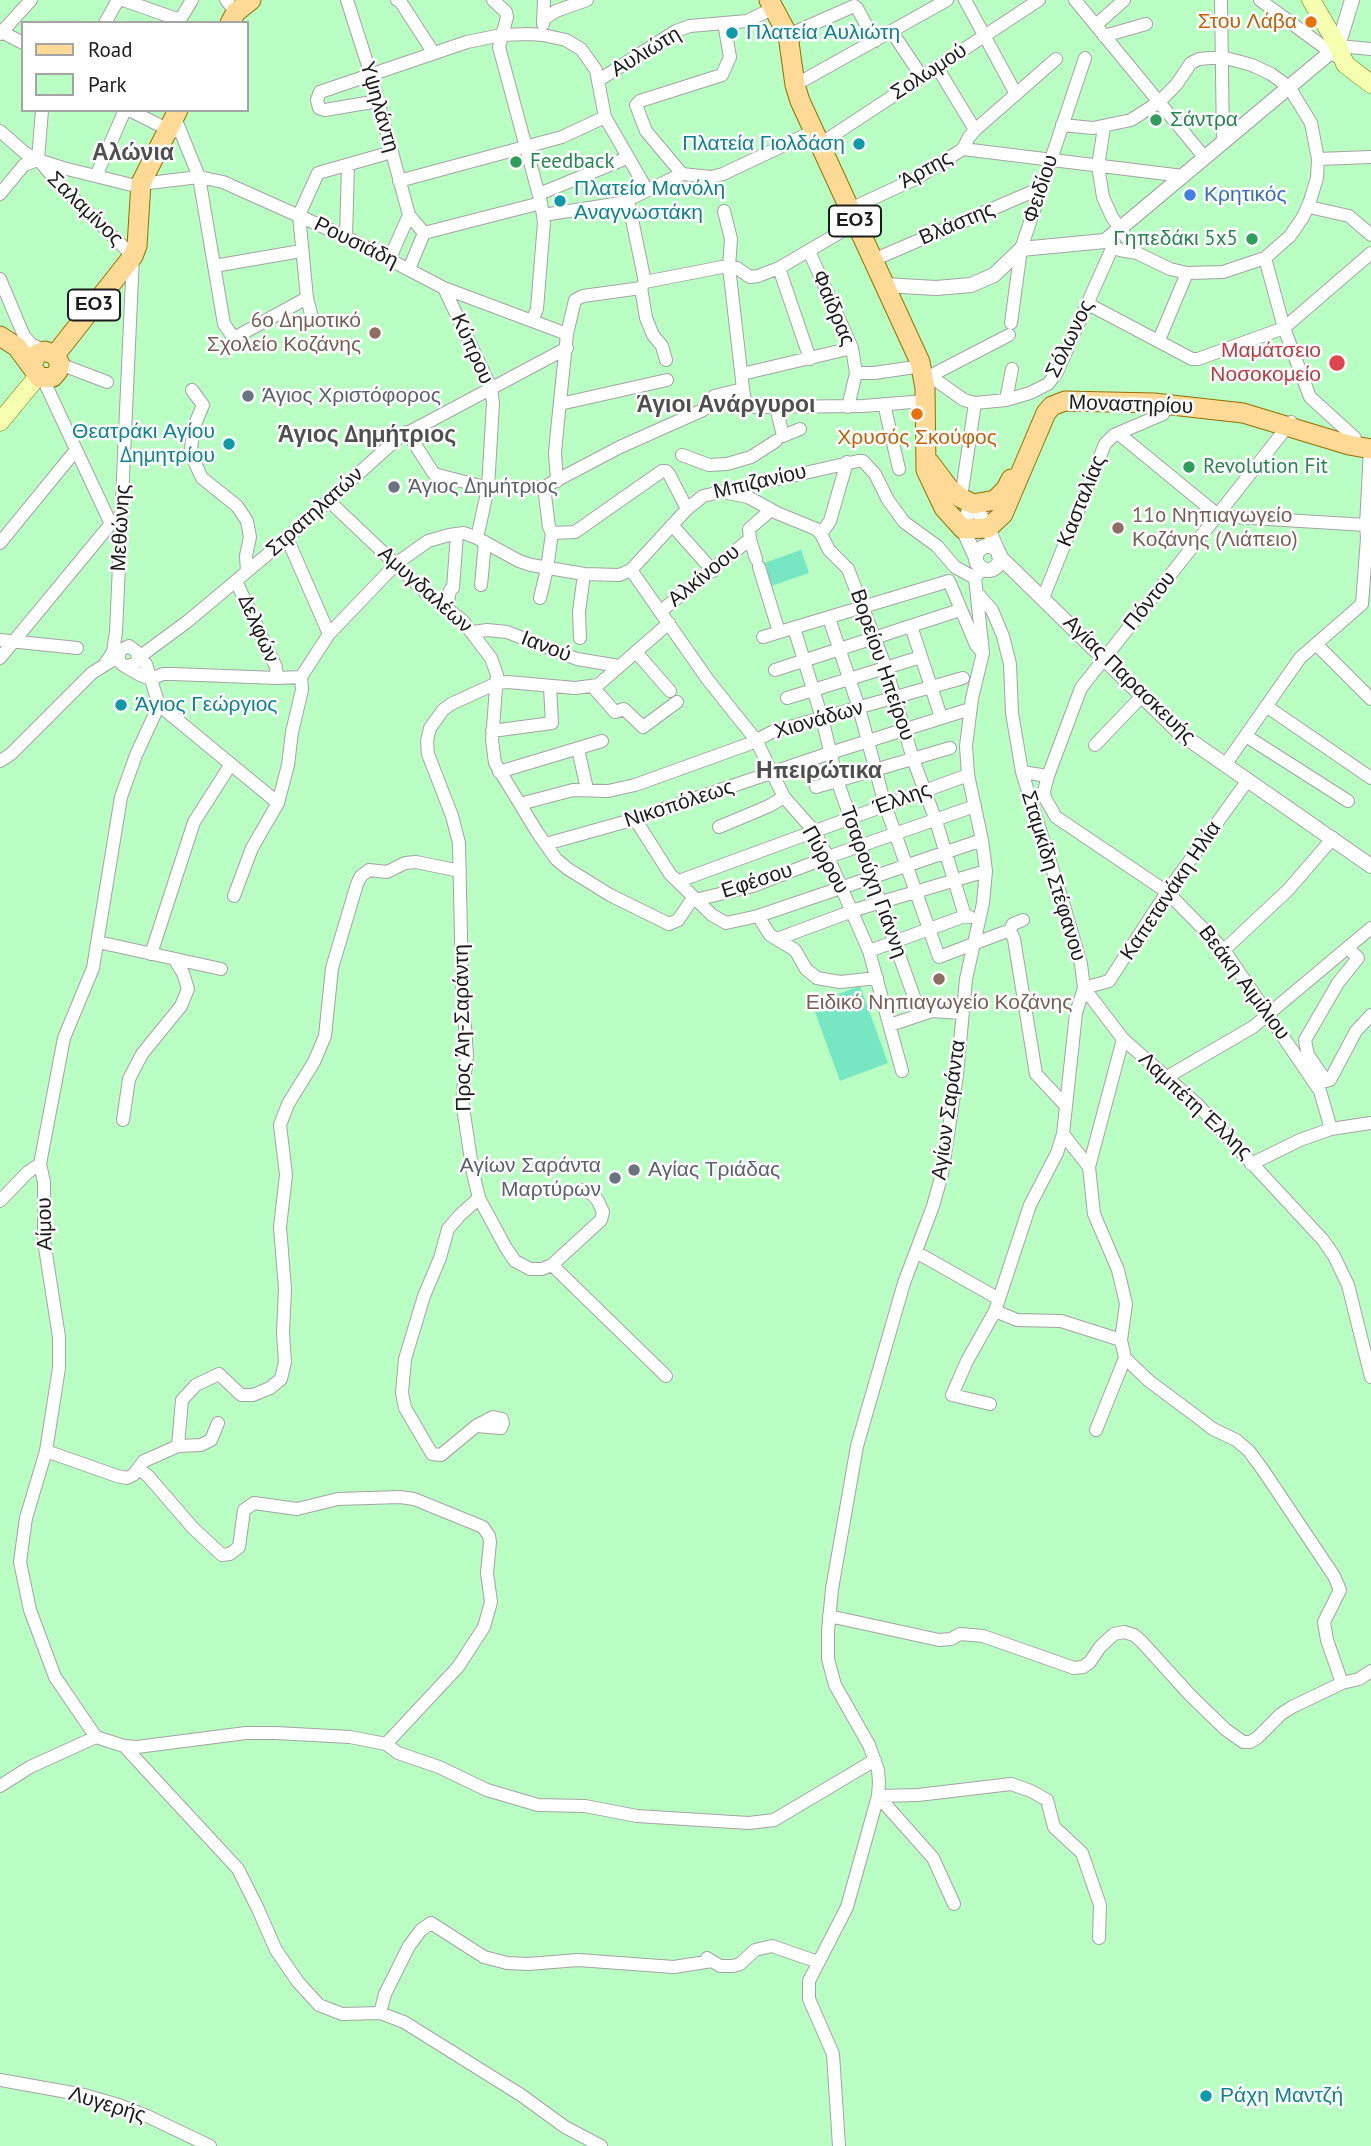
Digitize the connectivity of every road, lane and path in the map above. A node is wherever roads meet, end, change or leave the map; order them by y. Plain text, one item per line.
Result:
1 (118, 0) edge
2 (123, 0) edge
3 (192, 0) edge
4 (347, 0) edge
5 (397, 0) edge
6 (493, 0) edge
7 (544, 0) edge
8 (587, 0) edge
9 (947, 0) edge
10 (965, 0) edge
11 (1039, 0) edge
12 (1075, 0) edge
13 (1124, 0) edge
14 (1221, 0) edge
15 (1260, 0) edge
16 (1311, 0) edge
17 (1352, 0) edge
18 (28, 1) edge
19 (772, 4) edge
20 (932, 4) edge
21 (1023, 5) edge
22 (544, 19) junction
23 (106, 21) edge
24 (176, 21) edge
25 (180, 21) edge
26 (724, 23) junction
27 (1146, 24) dead end
28 (1100, 30) junction
29 (1, 32) edge
30 (892, 32) junction
31 (501, 35) junction
32 (543, 35) junction
33 (788, 35) junction
34 (984, 36) junction
35 (875, 41) junction
36 (21, 42) edge
37 (1371, 49) edge
38 (433, 52) junction
39 (1338, 54) junction
40 (1222, 57) junction
41 (1084, 58) dead end
42 (1056, 59) dead end
43 (937, 67) junction
44 (371, 75) junction
45 (922, 77) junction
46 (599, 80) junction
47 (1371, 84) edge
48 (795, 85) junction
49 (1289, 87) junction
50 (1016, 94) junction
51 (378, 102) junction
52 (1159, 102) junction
53 (42, 112) edge
54 (126, 112) edge
55 (136, 112) edge
56 (605, 117) junction
57 (175, 121) edge
58 (1062, 125) junction
59 (1104, 127) junction
60 (975, 130) junction
61 (0, 131) edge
62 (817, 137) junction
63 (1223, 143) junction
64 (526, 148) junction
65 (963, 149) junction
66 (392, 152) junction
67 (1371, 157) edge
68 (627, 158) junction
69 (1205, 158) junction
70 (24, 159) junction
71 (1318, 159) junction
72 (38, 160) junction
73 (1050, 160) junction
74 (348, 165) junction
75 (1098, 166) junction
76 (682, 174) junction
77 (96, 176) junction
78 (1184, 176) junction
79 (199, 177) junction
80 (399, 181) junction
81 (141, 183) junction
82 (1041, 188) junction
83 (646, 190) junction
84 (0, 194) edge
85 (628, 200) junction
86 (541, 204) junction
87 (1308, 207) junction
88 (724, 211) dead end
89 (299, 215) junction
90 (409, 215) junction
91 (853, 216) junction
92 (1119, 229) junction
93 (424, 233) junction
94 (1371, 235) edge
95 (346, 237) junction
96 (1109, 244) junction
97 (1021, 249) junction
98 (301, 251) junction
99 (809, 251) junction
100 (1137, 253) junction
101 (1371, 253) edge
102 (133, 256) junction
103 (390, 258) junction
104 (1265, 258) junction
105 (873, 260) junction
106 (214, 266) junction
107 (729, 267) junction
108 (779, 268) junction
109 (409, 269) junction
110 (1187, 273) junction
111 (0, 279) edge
112 (643, 285) junction
113 (884, 285) junction
114 (444, 288) junction
115 (307, 298) junction
116 (1087, 304) junction
117 (532, 321) junction
118 (313, 322) dead end
119 (1284, 328) junction
120 (567, 334) junction
121 (9, 335) edge
122 (1159, 340) junction
123 (567, 348) junction
124 (852, 348) junction
125 (810, 359) junction
126 (666, 360) dead end
127 (45, 365) junction
128 (1012, 369) dead end
129 (742, 373) junction
130 (856, 373) junction
131 (926, 373) junction
132 (667, 380) dead end
133 (107, 382) dead end
134 (491, 388) junction
135 (743, 388) junction
136 (192, 390) dead end
137 (1006, 400) junction
138 (925, 401) junction
139 (1169, 401) junction
140 (975, 403) junction
141 (560, 404) junction
142 (884, 404) junction
143 (776, 407) junction
144 (848, 407) junction
145 (0, 422) edge
146 (1291, 423) junction
147 (800, 429) dead end
148 (407, 432) junction
149 (1119, 434) junction
150 (779, 438) junction
151 (1367, 444) edge
152 (925, 446) junction
153 (76, 450) junction
154 (682, 455) dead end
155 (847, 463) junction
156 (899, 469) dead end
157 (557, 481) junction
158 (544, 487) junction
159 (488, 488) junction
160 (1369, 489) edge
161 (714, 492) junction
162 (329, 501) junction
163 (967, 501) junction
164 (687, 509) junction
165 (772, 510) junction
166 (1219, 516) junction
167 (672, 525) junction
168 (988, 528) junction
169 (963, 529) junction
170 (1368, 529) edge
171 (552, 533) junction
172 (457, 534) junction
173 (821, 534) junction
174 (287, 538) junction
175 (750, 539) junction
176 (481, 540) junction
177 (0, 543) edge
178 (987, 563) junction
179 (397, 564) junction
180 (548, 569) junction
181 (631, 570) junction
182 (713, 570) junction
183 (247, 571) junction
184 (1368, 572) edge
185 (584, 574) junction
186 (236, 581) junction
187 (481, 585) dead end
188 (978, 594) junction
189 (540, 598) dead end
190 (1043, 598) junction
191 (447, 608) junction
192 (864, 608) junction
193 (960, 610) junction
194 (661, 611) junction
195 (829, 618) junction
196 (668, 623) junction
197 (911, 626) junction
198 (794, 628) junction
199 (116, 632) junction
200 (474, 632) junction
201 (779, 632) junction
202 (329, 634) junction
203 (580, 638) dead end
204 (762, 638) dead end
205 (876, 638) junction
206 (0, 640) edge
207 (14, 641) junction
208 (1316, 644) junction
209 (77, 648) dead end
210 (840, 650) junction
211 (636, 652) junction
212 (983, 653) junction
213 (139, 654) junction
214 (921, 657) junction
215 (0, 658) edge
216 (1105, 658) junction
217 (805, 661) junction
218 (122, 662) junction
219 (105, 664) junction
220 (619, 666) junction
221 (886, 668) junction
222 (775, 670) dead end
223 (301, 677) junction
224 (277, 678) junction
225 (962, 678) dead end
226 (151, 679) junction
227 (849, 679) junction
228 (497, 684) junction
229 (550, 687) junction
230 (593, 687) junction
231 (931, 687) junction
232 (814, 690) junction
233 (1142, 696) junction
234 (787, 698) dead end
235 (895, 698) junction
236 (1371, 699) edge
237 (159, 705) junction
238 (1266, 706) junction
239 (859, 708) junction
240 (970, 709) junction
241 (941, 717) junction
242 (822, 718) junction
243 (904, 729) junction
244 (492, 731) junction
245 (1245, 736) junction
246 (756, 740) junction
247 (602, 741) dead end
248 (868, 741) junction
249 (1095, 745) dead end
250 (950, 748) dead end
251 (578, 749) junction
252 (830, 753) junction
253 (913, 759) junction
254 (0, 761) edge
255 (231, 764) junction
256 (1225, 765) junction
257 (875, 770) junction
258 (499, 772) junction
259 (1021, 772) junction
260 (773, 773) junction
261 (968, 775) junction
262 (1048, 776) junction
263 (1371, 778) edge
264 (837, 780) junction
265 (1248, 780) junction
266 (816, 787) dead end
267 (587, 789) junction
268 (925, 790) junction
269 (784, 797) junction
270 (1348, 801) dead end
271 (278, 803) junction
272 (520, 804) junction
273 (885, 805) junction
274 (975, 806) junction
275 (850, 818) junction
276 (635, 819) junction
277 (936, 821) junction
278 (719, 827) dead end
279 (814, 831) junction
280 (895, 834) junction
281 (1333, 838) junction
282 (982, 840) junction
283 (546, 845) junction
284 (860, 846) junction
285 (945, 853) junction
286 (828, 857) junction
287 (906, 864) junction
288 (1371, 866) edge
289 (460, 871) junction
290 (986, 871) junction
291 (871, 876) junction
292 (679, 881) junction
293 (955, 881) junction
294 (842, 887) junction
295 (915, 892) junction
296 (1167, 892) junction
297 (234, 896) dead end
298 (697, 899) junction
299 (880, 902) junction
300 (852, 911) junction
301 (758, 916) junction
302 (965, 916) junction
303 (979, 919) junction
304 (1023, 920) dead end
305 (1371, 928) edge
306 (929, 929) junction
307 (1010, 930) junction
308 (776, 939) junction
309 (98, 942) junction
310 (894, 942) junction
311 (972, 946) junction
312 (1348, 948) junction
313 (1224, 950) junction
314 (869, 951) junction
315 (151, 954) junction
316 (175, 960) junction
317 (221, 969) dead end
318 (877, 978) junction
319 (1084, 988) junction
320 (961, 1013) junction
321 (920, 1014) junction
322 (1269, 1014) junction
323 (1371, 1015) edge
324 (890, 1025) junction
325 (1123, 1039) junction
326 (902, 1070) dead end
327 (1167, 1077) junction
328 (1065, 1105) junction
329 (123, 1120) dead end
330 (1371, 1123) edge
331 (1331, 1129) junction
332 (1063, 1134) junction
333 (40, 1164) junction
334 (1251, 1164) junction
335 (1089, 1167) junction
336 (583, 1190) dead end
337 (479, 1198) junction
338 (0, 1201) edge
339 (916, 1252) junction
340 (552, 1265) junction
341 (997, 1305) junction
342 (1121, 1340) junction
343 (1125, 1358) junction
344 (666, 1376) dead end
345 (1371, 1377) edge
346 (990, 1404) dead end
347 (218, 1423) dead end
348 (476, 1426) dead end
349 (1096, 1430) dead end
350 (178, 1446) junction
351 (46, 1451) junction
352 (139, 1469) junction
353 (829, 1616) junction
354 (1371, 1671) edge
355 (1342, 1683) junction
356 (96, 1737) junction
357 (386, 1744) junction
358 (124, 1746) junction
359 (875, 1760) junction
360 (0, 1786) edge
361 (878, 1796) junction
362 (954, 1904) dead end
363 (1099, 1938) dead end
364 (818, 1962) junction
365 (380, 2013) junction
366 (0, 2080) edge
367 (210, 2146) edge
368 (601, 2146) edge
369 (839, 2146) edge

1 - 23 street
2 - 24 street
3 - 25 street
4 - 44 street, Υψηλάντη
5 - 38 street
6 - 31 street
7 - 22 street
8 - 22 street
9 - 20 street
10 - 34 street
11 - 21 street, Σολωμού
12 - 28 street
13 - 28 street
14 - 40 street
15 - 39 street
16 - 39 main road
17 - 39 street
18 - 29 street
19 - 26 street, Αυλιώτη
19 - 33 main road, ΕΟ3
20 - 30 street
21 - 34 street, Σολωμού
22 - 32 street
26 - 46 street, Αυλιώτη
26 - 76 street
27 - 28 street
28 - 52 street
29 - 36 street
30 - 35 street
30 - 45 street
31 - 32 street
31 - 38 street
31 - 64 street
32 - 46 street
33 - 35 street
33 - 48 main road, ΕΟ3
34 - 43 street, Σολωμού
34 - 50 street
35 - 48 street
37 - 39 street
38 - 44 street
39 - 47 main road
39 - 49 street
40 - 49 street
40 - 52 street
40 - 63 street
41 - 58 street, Φειδίου
42 - 50 street
43 - 45 street, Σολωμού
43 - 60 street
44 - 51 street, Υψηλάντη
44 - 51 street
45 - 62 street, Σολωμού
46 - 56 street
48 - 62 main road, ΕΟ3
49 - 63 street
49 - 71 street
50 - 60 street
51 - 66 street, Υψηλάντη
52 - 59 street
52 - 69 street
53 - 72 street
54 - 77 street
55 - 57 street
56 - 64 street
56 - 68 street
57 - 79 street
57 - 81 main road, ΕΟ3
58 - 59 street
58 - 73 street, Φειδίου
59 - 75 street
60 - 65 street
61 - 70 street
62 - 76 street, Σολωμού
62 - 91 main road, ΕΟ3
63 - 69 street
64 - 80 street
64 - 86 street
65 - 73 street
65 - 91 street, Άρτης
66 - 74 street
66 - 80 street, Υψηλάντη
67 - 71 street
68 - 83 street
68 - 86 street
69 - 78 street
70 - 72 street
70 - 84 street
71 - 87 street
72 - 77 street, Ρουσιάδη
72 - 102 street, Σαλαμίνος
73 - 75 street
73 - 82 street, Φειδίου
74 - 89 street
74 - 95 street
75 - 78 street
75 - 92 street
76 - 83 street
77 - 81 street, Ρουσιάδη
78 - 92 street
79 - 81 street, Ρουσιάδη
79 - 89 street, Ρουσιάδη
79 - 106 street
80 - 90 street, Υψηλάντη
81 - 102 main road, ΕΟ3
82 - 97 street, Φειδίου
82 - 105 street, Βλάστης
83 - 85 street
85 - 86 street
85 - 112 street
86 - 93 street
86 - 117 street
87 - 94 street
87 - 104 street
88 - 107 street
89 - 95 street, Ρουσιάδη
89 - 98 street
90 - 93 street, Υψηλάντη
90 - 103 street
91 - 99 street, Άρτης
91 - 105 main road, ΕΟ3
92 - 96 street
92 - 100 street
93 - 109 street
95 - 103 street, Ρουσιάδη
96 - 97 street
96 - 100 street
96 - 116 street, Σόλωνος
97 - 113 street
97 - 131 street, Φειδίου
98 - 106 street
98 - 115 street
99 - 108 street, Άρτης
99 - 124 street, Φαίδρας
100 - 110 street
101 - 119 street
102 - 127 main road, ΕΟ3
102 - 199 street, Μεθώνης
103 - 109 street, Ρουσιάδη
104 - 110 street
104 - 119 street
105 - 113 main road, ΕΟ3
106 - 115 street
107 - 108 street, Άρτης
107 - 112 street
107 - 129 street
108 - 125 street
109 - 114 street, Ρουσιάδη
110 - 122 street
111 - 121 street
112 - 120 street
112 - 126 street
113 - 131 main road, ΕΟ3
114 - 117 street, Ρουσιάδη
114 - 134 street, Κύπρου
115 - 118 street
116 - 122 street
116 - 137 street, Σόλωνος
117 - 120 street, Ρουσιάδη
119 - 122 street
119 - 151 street
120 - 123 street
121 - 127 main road
123 - 134 street, Στρατηλατών
123 - 141 street
124 - 125 street
124 - 130 street, Φαίδρας
125 - 129 street
127 - 133 street
127 - 145 main road
127 - 153 street
128 - 137 street
129 - 135 street
130 - 131 street
130 - 144 street, Φαίδρας
131 - 138 main road, ΕΟ3
131 - 140 street
132 - 141 street
134 - 148 street, Στρατηλατών
134 - 159 street, Κύπρου
135 - 143 street
135 - 157 street
136 - 183 street
137 - 140 street, Σόλωνος
138 - 142 street
138 - 152 main road, ΕΟ3
139 - 146 main road, Μοναστηρίου
139 - 149 street, Κασταλίας
139 - 163 main road, Μοναστηρίου
139 - 168 main road, Μοναστηρίου
140 - 163 street
141 - 157 street
142 - 144 street
142 - 156 street
143 - 144 street
143 - 150 street
146 - 151 main road, Μοναστηρίου
146 - 166 street, Πόντου
147 - 150 street
148 - 159 street
148 - 162 street, Στρατηλατών
149 - 166 street
149 - 190 street, Κασταλίας
150 - 154 street
151 - 160 street
152 - 163 main road, ΕΟ3
152 - 169 main road, ΕΟ3
153 - 177 street
153 - 207 street
155 - 161 street, Μπιζανίου
155 - 173 street
155 - 178 street
157 - 158 street
158 - 159 street
158 - 171 street
159 - 176 street, Κύπρου
160 - 170 street
161 - 164 street, Μπιζανίου
161 - 165 street, Βορείου Ηπείρου
162 - 174 street, Στρατηλατών
162 - 179 street, Αμυγδαλέων
163 - 168 street
163 - 169 street
164 - 167 street, Μπιζανίου
164 - 171 street
165 - 173 street, Βορείου Ηπείρου
165 - 175 street, Αλκίνοου
166 - 170 street
166 - 216 street, Πόντου
167 - 181 street, Μπιζανίου
167 - 182 street
168 - 169 main road
168 - 178 street
169 - 178 street
170 - 184 street
171 - 180 street
172 - 176 street
172 - 179 street
172 - 191 street
173 - 192 street, Βορείου Ηπείρου
174 - 183 street, Στρατηλατών
174 - 202 street
175 - 182 street, Αλκίνοου
175 - 201 street
176 - 180 street
176 - 187 street, Κύπρου
178 - 188 street, Αγίων Σαράντα
178 - 190 street, Αγίας Παρασκευής
179 - 191 street, Αμυγδαλέων
179 - 202 street
180 - 185 street
180 - 189 street
181 - 185 street
181 - 194 street, Πύρρου
182 - 194 street, Αλκίνοου
183 - 186 street, Στρατηλατών
184 - 208 street
185 - 203 street
186 - 213 street, Στρατηλατών
186 - 224 street, Δελφών
188 - 212 street, Αγίων Σαράντα
188 - 259 street, Σταμκίδη Στέφανου
190 - 216 street, Αγίας Παρασκευής
191 - 200 street, Αμυγδαλέων
192 - 193 street
192 - 195 street
192 - 205 street, Βορείου Ηπείρου
193 - 197 street
193 - 212 street
194 - 196 street, Πύρρου
195 - 198 street
195 - 210 street
196 - 211 street
196 - 246 street, Πύρρου
197 - 205 street
197 - 214 street
198 - 201 street
198 - 217 street, Τσαρούχη Γιάννη
199 - 213 street
199 - 219 street, Μεθώνης
200 - 220 street, Ιανού
200 - 228 street, Αμυγδαλέων
201 - 204 street
202 - 223 street
205 - 210 street
205 - 221 street, Βορείου Ηπείρου
206 - 207 street
207 - 209 street
207 - 215 street
208 - 236 street
208 - 238 street
210 - 217 street
210 - 227 street
211 - 220 street
211 - 230 street
212 - 240 street, Αγίων Σαράντα
213 - 218 street
213 - 218 street
213 - 226 street
214 - 221 street
214 - 231 street
216 - 233 street, Αγίας Παρασκευής
216 - 262 street, Πόντου
217 - 222 street
217 - 232 street, Τσαρούχη Γιάννη
218 - 219 street
218 - 226 street
219 - 254 street
220 - 230 street
221 - 227 street
221 - 235 street, Βορείου Ηπείρου
223 - 224 street
223 - 271 street
224 - 226 street
225 - 231 street, Χιονάδων
226 - 237 street
227 - 232 street
227 - 239 street
228 - 229 street
228 - 244 street, Αμυγδαλέων
228 - 289 street, Προς Άη-Σαράντη
229 - 230 street
229 - 244 street
231 - 235 street, Χιονάδων
231 - 241 street
232 - 234 street
232 - 242 street, Τσαρούχη Γιάννη
233 - 249 street
233 - 256 street, Αγίας Παρασκευής
235 - 239 street, Χιονάδων
235 - 243 street, Βορείου Ηπείρου
237 - 255 street
237 - 309 street, Αίμου
238 - 245 street
238 - 263 street
239 - 242 street, Χιονάδων
239 - 248 street
240 - 241 street, Νικοπόλεως
240 - 261 street, Αγίων Σαράντα
241 - 243 street, Νικοπόλεως
242 - 246 street, Χιονάδων
242 - 252 street, Τσαρούχη Γιάννη
243 - 248 street, Νικοπόλεως
243 - 253 street, Βορείου Ηπείρου
244 - 258 street, Αμυγδαλέων
245 - 256 street
245 - 270 street
246 - 260 street, Πύρρου
246 - 267 street, Χιονάδων
247 - 251 street
248 - 252 street, Νικοπόλεως
248 - 257 street
250 - 253 street
251 - 258 street
251 - 267 street
252 - 260 street, Νικοπόλεως
252 - 264 street, Τσαρούχη Γιάννη
253 - 257 street
253 - 268 street, Βορείου Ηπείρου
255 - 271 street
255 - 315 street
256 - 265 street, Αγίας Παρασκευής
257 - 264 street
257 - 273 street
258 - 272 street, Αμυγδαλέων
259 - 262 street
259 - 319 street, Σταμκίδη Στέφανου
260 - 269 street, Πύρρου
260 - 276 street, Νικοπόλεως
261 - 268 street, Έλλης
261 - 274 street, Αγίων Σαράντα
262 - 296 street, Βεάκη Αιμίλιου
264 - 266 street
264 - 275 street, Τσαρούχη Γιάννη
265 - 281 street, Αγίας Παρασκευής
265 - 296 street, Καπετανάκη Ηλία
267 - 272 street, Χιονάδων
268 - 273 street, Έλλης
268 - 277 street, Βορείου Ηπείρου
269 - 278 street
269 - 279 street, Πύρρου
271 - 297 street
272 - 283 street, Αμυγδαλέων
273 - 275 street, Έλλης
273 - 280 street
274 - 277 street, Εφέσου
274 - 282 street, Αγίων Σαράντα
275 - 279 street, Έλλης
275 - 284 street, Τσαρούχη Γιάννη
276 - 283 street, Νικοπόλεως
276 - 292 street
277 - 280 street, Εφέσου
277 - 285 street, Βορείου Ηπείρου
279 - 286 street, Πύρρου
279 - 292 street, Έλλης
280 - 284 street, Εφέσου
280 - 287 street
281 - 288 street, Αγίας Παρασκευής
281 - 313 street
282 - 285 street
282 - 290 street, Αγίων Σαράντα
283 - 298 street, Αμυγδαλέων
284 - 286 street, Εφέσου
284 - 291 street, Τσαρούχη Γιάννη
285 - 287 street
285 - 293 street, Βορείου Ηπείρου
286 - 294 street, Πύρρου
286 - 298 street, Εφέσου
287 - 291 street
287 - 295 street
289 - 337 street, Προς Άη-Σαράντη
289 - 350 street
290 - 293 street
290 - 303 street, Αγίων Σαράντα
291 - 294 street
291 - 299 street, Τσαρούχη Γιάννη
292 - 298 street
293 - 295 street
293 - 302 street, Βορείου Ηπείρου
294 - 300 street, Πύρρου
294 - 301 street
295 - 299 street
295 - 306 street
296 - 313 street, Βεάκη Αιμίλιου
296 - 319 street, Καπετανάκη Ηλία
298 - 301 street
299 - 300 street
299 - 310 street, Τσαρούχη Γιάννη
300 - 308 street
300 - 314 street, Πύρρου
301 - 308 street
302 - 303 street
302 - 306 street
303 - 311 street, Αγίων Σαράντα
304 - 307 street
305 - 312 street
306 - 310 street
306 - 311 street
307 - 311 street
307 - 328 street
308 - 318 street
309 - 315 street
309 - 333 street, Αίμου
310 - 314 street
310 - 321 street, Τσαρούχη Γιάννη
311 - 320 street, Αγίων Σαράντα
312 - 322 street
312 - 323 street
313 - 322 street, Βεάκη Αιμίλιου
314 - 318 street, Πύρρου
315 - 316 street
316 - 317 street
316 - 329 street
318 - 324 street, Πύρρου
319 - 325 street, Λαμπέτη Έλλης
319 - 328 street, Σταμκίδη Στέφανου
320 - 321 street
320 - 339 street, Αγίων Σαράντα
321 - 324 street
322 - 327 street
322 - 331 street, Βεάκη Αιμίλιου
324 - 326 street, Πύρρου
325 - 327 street, Λαμπέτη Έλλης
325 - 335 street
327 - 334 street, Λαμπέτη Έλλης
328 - 332 street, Σταμκίδη Στέφανου
330 - 331 street, Λαμπέτη Έλλης
331 - 334 street, Λαμπέτη Έλλης
332 - 335 street
332 - 341 street, Σταμκίδη Στέφανου
333 - 338 street
333 - 351 street, Αίμου
334 - 345 street
335 - 342 street
336 - 340 street
337 - 340 street, Προς Άη-Σαράντη
337 - 348 street
339 - 341 street
339 - 353 street, Αγίων Σαράντα
340 - 344 street
341 - 342 street
341 - 346 street, Σταμκίδη Στέφανου
342 - 343 street
343 - 349 street
343 - 355 street
347 - 350 street
350 - 352 street
351 - 352 street
351 - 356 street, Αίμου
352 - 357 street
353 - 355 street
353 - 359 street, Αγίων Σαράντα
354 - 355 street
356 - 358 street
356 - 360 street
357 - 358 street
357 - 359 street
358 - 365 street
359 - 361 street
361 - 362 street
361 - 363 street
361 - 364 street
364 - 365 street
364 - 369 street
365 - 368 street
366 - 367 street, Λυγερής

